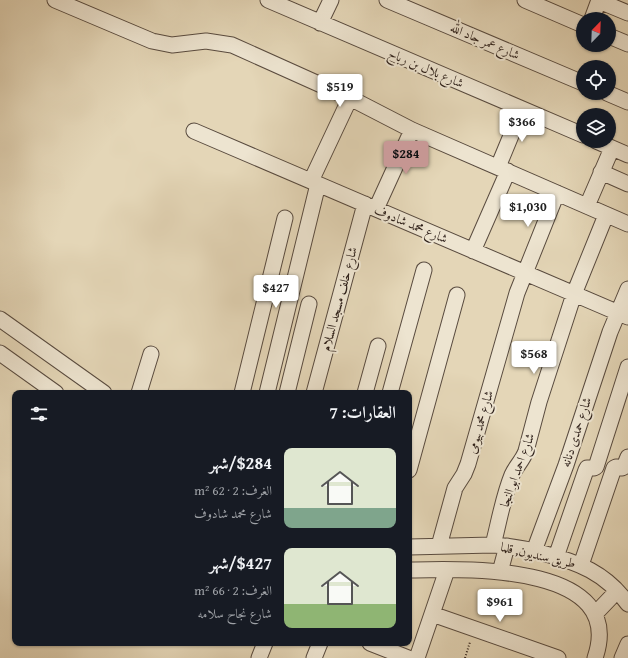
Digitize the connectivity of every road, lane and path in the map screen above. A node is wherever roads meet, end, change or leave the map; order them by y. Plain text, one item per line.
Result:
1 (55, 0) edge
2 (268, 0) edge
3 (331, 0) edge
4 (387, 0) edge
5 (525, 0) edge
6 (599, 0) edge
7 (595, 12) edge
8 (628, 13) edge
9 (320, 22) junction
10 (576, 22) edge
11 (616, 39) edge
12 (628, 44) edge
13 (576, 80) edge
14 (616, 97) edge
15 (350, 98) junction
16 (628, 102) edge
17 (522, 109) junction
18 (412, 130) junction
19 (194, 131) dead end
20 (576, 132) edge
21 (612, 148) joint
22 (628, 155) edge
23 (503, 169) junction
24 (601, 172) junction
25 (315, 183) junction
26 (628, 184) edge
27 (557, 193) junction
28 (587, 206) junction
29 (371, 207) junction
30 (606, 215) junction
31 (285, 218) dead end
32 (628, 224) edge
33 (473, 251) junction
34 (424, 270) dead end
35 (524, 274) junction
36 (628, 289) edge
37 (574, 294) junction
38 (457, 295) dead end
39 (309, 304) dead end
40 (623, 315) edge
41 (0, 319) edge
42 (378, 346) dead end
43 (0, 354) edge
44 (151, 354) dead end
45 (628, 367) edge
46 (52, 390) edge
47 (100, 390) edge
48 (140, 390) edge
49 (243, 390) edge
50 (268, 390) edge
51 (289, 390) edge
52 (315, 390) edge
53 (366, 390) edge
54 (391, 390) edge
55 (412, 446) edge
56 (628, 457) edge
57 (500, 545) junction
58 (439, 546) junction
59 (412, 547) edge
60 (534, 551) junction
61 (556, 557) junction
62 (581, 565) junction
63 (412, 570) edge
64 (448, 570) junction
65 (500, 572) junction
66 (624, 596) edge
67 (596, 612) junction
68 (432, 614) junction
69 (475, 629) junction
70 (628, 644) edge
71 (264, 646) edge
72 (319, 646) edge
73 (378, 646) edge
74 (259, 658) edge
75 (314, 658) edge
76 (408, 658) edge
77 (417, 658) edge
78 (465, 658) edge
79 (558, 658) edge
80 (596, 658) edge
81 (622, 658) edge

1 - 15 street
2 - 9 street, شارع بلال بن رباح
3 - 9 street
4 - 13 street, شارع عمر جاد الله
5 - 10 street
6 - 7 street
6 - 8 street
9 - 17 street, شارع بلال بن رباح
11 - 12 street
14 - 16 street
15 - 18 street
15 - 25 street
17 - 20 street, شارع بلال بن رباح
17 - 23 street
18 - 23 street
18 - 29 street, شارع خلف مسجد السلام
19 - 25 street, شارع محمد شادوف
21 - 22 street
21 - 24 street
23 - 27 street
23 - 33 street
24 - 26 street
24 - 28 street
25 - 29 street, شارع محمد شادوف
25 - 50 street
27 - 28 street
27 - 35 street, شارع محمد بيومى
28 - 30 street
29 - 33 street, شارع محمد شادوف
29 - 52 street, شارع خلف مسجد السلام
30 - 32 street
30 - 37 street, شارع احمد ابو النجا
31 - 49 street
33 - 35 street, شارع محمد شادوف
34 - 54 street
35 - 37 street, شارع محمد شادوف
35 - 58 street, شارع محمد بيومى
36 - 40 street, شارع حمدى دنانه
37 - 40 street, شارع محمد شادوف
37 - 57 street, شارع احمد ابو النجا
38 - 55 street
39 - 51 street
40 - 60 street, شارع حمدى دنانه
41 - 47 street
42 - 53 street
43 - 46 street
44 - 48 street
45 - 61 street
56 - 62 street
57 - 58 street, طريق سنديون, قلما
57 - 60 street, طريق سنديون, قلما
57 - 65 street, شارع احمد ابو النجا
58 - 59 street, طريق سنديون, قلما
60 - 61 street, طريق سنديون, قلما
61 - 62 street, طريق سنديون, قلما
62 - 66 street, طريق سنديون, قلما
63 - 64 street, طريق سنديون, قلما
64 - 65 street, طريق سنديون, قلما
64 - 68 street
65 - 67 street, طريق سنديون, قلما
66 - 67 street
67 - 80 street, طريق سنديون, قلما
68 - 69 street
68 - 77 street
69 - 78 path
69 - 79 street
70 - 81 street
71 - 74 street
72 - 75 street
73 - 76 street

